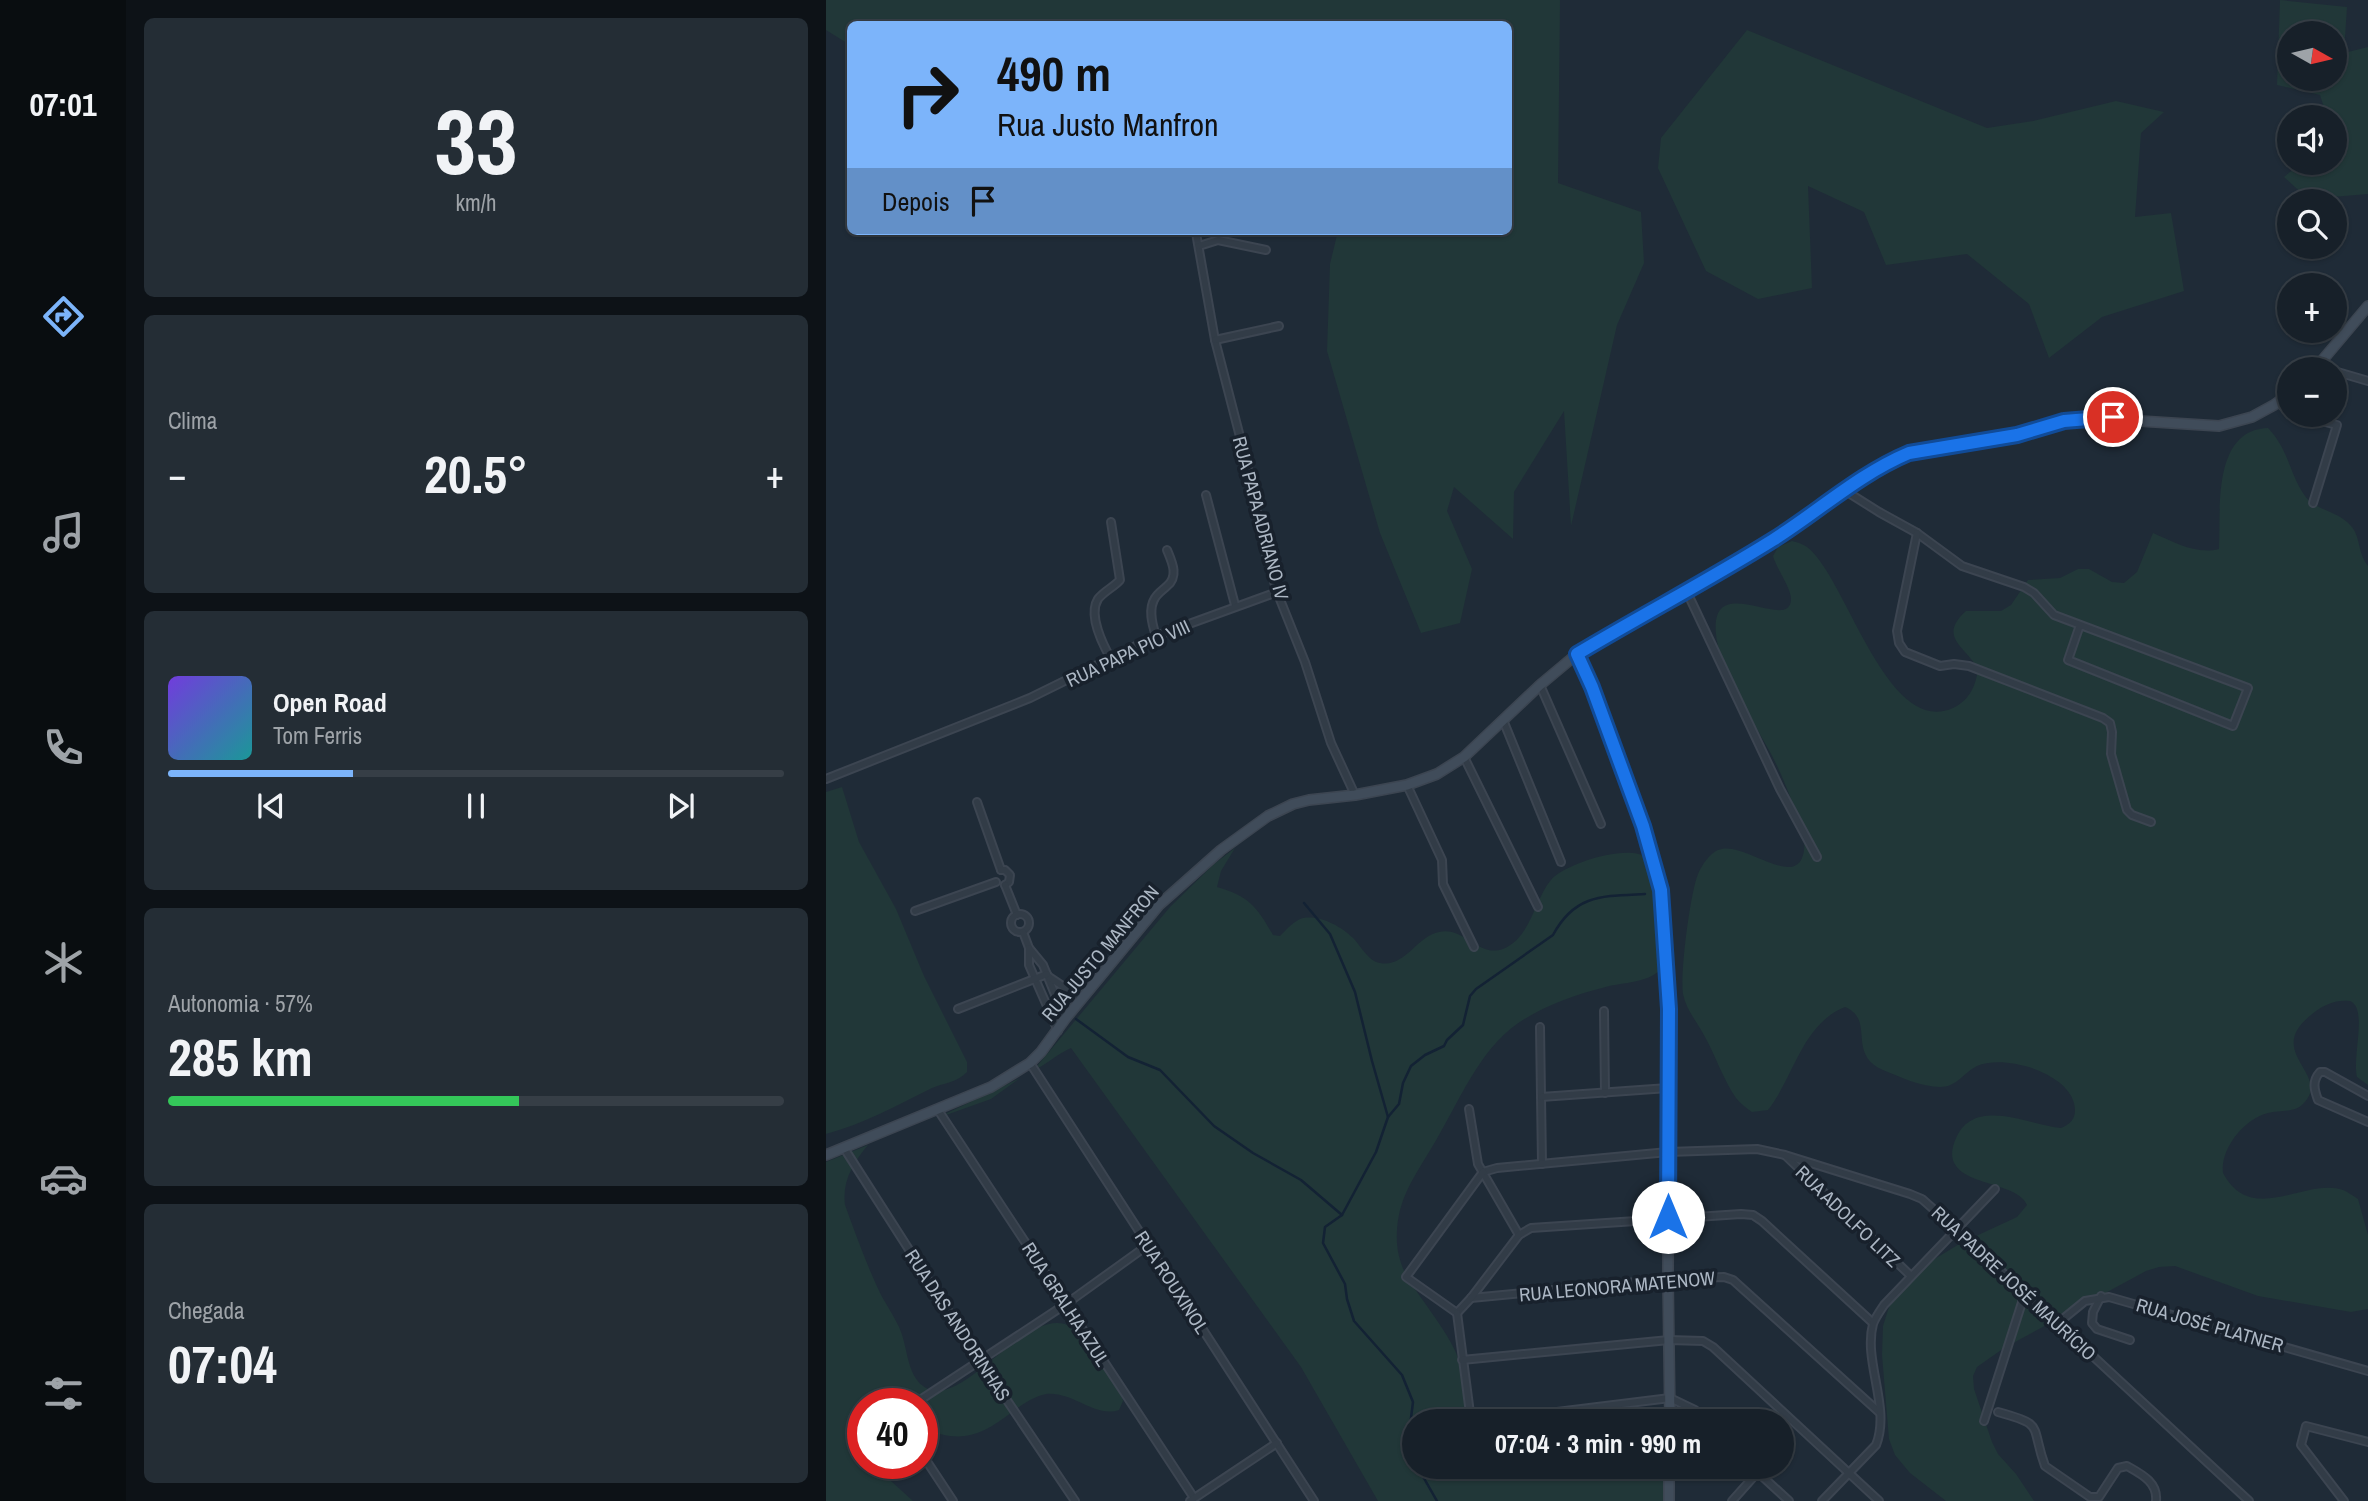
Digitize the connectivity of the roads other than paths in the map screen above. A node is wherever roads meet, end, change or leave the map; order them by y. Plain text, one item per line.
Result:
1 (1196, 235) edge
2 (1199, 246) junction
3 (1266, 250) dead end
4 (2368, 306) edge
5 (1279, 326) dead end
6 (1215, 341) junction
7 (2326, 357) edge
8 (2347, 375) edge
9 (2368, 381) edge
10 (2277, 403) edge
11 (2336, 427) edge
12 (1844, 490) junction
13 (1206, 495) dead end
14 (2313, 503) dead end
15 (1111, 522) dead end
16 (1917, 533) junction
17 (1167, 550) dead end
18 (1686, 590) junction
19 (1277, 592) junction
20 (1236, 605) junction
21 (2080, 625) junction
22 (1156, 636) junction
23 (1577, 654) junction
24 (1111, 659) junction
25 (1540, 685) junction
26 (1503, 720) junction
27 (1464, 757) junction
28 (826, 779) edge
29 (1406, 785) junction
30 (1355, 795) junction
31 (977, 802) dead end
32 (2151, 822) dead end
33 (1601, 824) dead end
34 (1817, 857) dead end
35 (1561, 862) dead end
36 (1001, 870) junction
37 (996, 882) junction
38 (1005, 885) junction
39 (1538, 906) dead end
40 (915, 911) dead end
41 (1017, 915) junction
42 (1023, 932) junction
43 (1474, 947) dead end
44 (1029, 948) junction
45 (1047, 975) junction
46 (1035, 979) junction
47 (1082, 999) junction
48 (958, 1009) dead end
49 (1604, 1011) dead end
50 (1065, 1019) junction
51 (1540, 1027) dead end
52 (1058, 1031) junction
53 (1030, 1063) junction
54 (1668, 1088) junction
55 (1605, 1093) junction
56 (2368, 1096) edge
57 (1541, 1097) junction
58 (1469, 1108) dead end
59 (938, 1110) junction
60 (2368, 1122) edge
61 (844, 1148) junction
62 (1668, 1152) junction
63 (827, 1153) edge
64 (1785, 1155) junction
65 (1542, 1164) junction
66 (1483, 1172) junction
67 (1995, 1189) dead end
68 (1668, 1217) junction
69 (1957, 1230) junction
70 (1519, 1235) junction
71 (1148, 1245) junction
72 (1910, 1276) junction
73 (1668, 1279) junction
74 (2025, 1293) junction
75 (2101, 1296) junction
76 (1471, 1298) junction
77 (1066, 1304) junction
78 (1457, 1313) junction
79 (1873, 1323) junction
80 (2058, 1323) junction
81 (1669, 1339) junction
82 (2130, 1339) dead end
83 (979, 1359) junction
84 (1462, 1360) junction
85 (2368, 1371) edge
86 (937, 1388) edge
87 (1670, 1398) junction
88 (1469, 1409) edge
89 (1582, 1409) edge
90 (1670, 1409) edge
91 (1693, 1409) edge
92 (1879, 1412) junction
93 (1998, 1412) dead end
94 (1984, 1421) dead end
95 (2368, 1442) edge
96 (1277, 1443) junction
97 (1848, 1473) junction
98 (938, 1478) edge
99 (1670, 1479) edge
100 (1752, 1479) edge
101 (1764, 1479) edge
102 (1192, 1500) edge
103 (953, 1501) edge
104 (1075, 1501) edge
105 (1314, 1501) edge
106 (1669, 1501) edge
107 (1732, 1501) edge
108 (1789, 1501) edge
109 (1822, 1501) edge
110 (1879, 1501) edge
111 (2156, 1501) edge
112 (2249, 1501) edge
113 (2344, 1501) edge

1 - 2 street, RUA PAPA ADRIANO IV
2 - 3 street
2 - 6 street, RUA PAPA ADRIANO IV
4 - 7 main road
5 - 6 street
6 - 19 street, RUA PAPA ADRIANO IV
8 - 9 street
10 - 12 main road, RUA JUSTO MANFRON
11 - 14 street
12 - 16 street
12 - 18 main road, RUA JUSTO MANFRON
13 - 20 street
15 - 24 street
16 - 21 street
16 - 32 street
17 - 22 street
18 - 23 main road, RUA JUSTO MANFRON
18 - 34 street
19 - 20 street, RUA PAPA PIO VIII
19 - 30 street, RUA PAPA ADRIANO IV
20 - 22 street, RUA PAPA PIO VIII
21 - 21 street
22 - 24 street, RUA PAPA PIO VIII
23 - 25 main road, RUA JUSTO MANFRON
23 - 54 main road
24 - 28 street, RUA PAPA PIO VIII
25 - 26 main road, RUA JUSTO MANFRON
25 - 33 street
26 - 27 main road, RUA JUSTO MANFRON
26 - 35 street
27 - 29 main road, RUA JUSTO MANFRON
27 - 39 street
29 - 30 main road, RUA JUSTO MANFRON
29 - 43 street
30 - 47 main road, RUA JUSTO MANFRON
31 - 36 street
36 - 37 street
36 - 38 street
37 - 38 street
37 - 40 street
38 - 41 street
41 - 42 street
41 - 42 street
42 - 44 street
44 - 45 street
44 - 46 street
45 - 46 street
45 - 47 street
45 - 50 street
46 - 48 street
46 - 52 street
47 - 50 main road, RUA JUSTO MANFRON
49 - 55 street
50 - 52 main road, RUA JUSTO MANFRON
51 - 57 street
52 - 53 main road, RUA JUSTO MANFRON
53 - 59 main road, RUA JUSTO MANFRON
53 - 71 street, RUA ROUXINOL
54 - 55 street
54 - 62 main road
55 - 57 street
56 - 60 street
57 - 65 street
58 - 66 street
59 - 61 main road, RUA JUSTO MANFRON
59 - 77 street, RUA GRALHA AZUL
61 - 63 main road, RUA JUSTO MANFRON
61 - 83 street, RUA DAS ANDORINHAS
62 - 64 street, RUA PADRE JOSÉ MAURÍCIO
62 - 65 street, RUA PADRE JOSÉ MAURÍCIO
62 - 68 main road
64 - 69 street, RUA PADRE JOSÉ MAURÍCIO
64 - 72 street, RUA ADOLFO LITZ
65 - 66 street, RUA PADRE JOSÉ MAURÍCIO
66 - 70 street
66 - 78 street
67 - 69 street
68 - 70 street
68 - 73 main road
68 - 79 street
69 - 72 street
69 - 74 street, RUA PADRE JOSÉ MAURÍCIO
70 - 76 street
71 - 77 street
71 - 96 street, RUA ROUXINOL
72 - 79 street
73 - 76 street, RUA LEONORA MATENOW
73 - 81 main road
73 - 92 street, RUA LEONORA MATENOW
74 - 80 street, RUA PADRE JOSÉ MAURÍCIO
74 - 94 street
75 - 80 street
75 - 82 street
75 - 85 street, RUA JOSÉ PLATNER
76 - 78 street
77 - 83 street
77 - 102 street, RUA GRALHA AZUL
78 - 84 street
79 - 92 street
80 - 112 street, RUA PADRE JOSÉ MAURÍCIO
81 - 84 street
81 - 87 main road
81 - 97 street
83 - 86 street
83 - 104 street, RUA DAS ANDORINHAS
84 - 88 street
87 - 89 street
87 - 90 main road
87 - 91 street
92 - 97 street
93 - 111 street
95 - 113 street
96 - 102 street
96 - 105 street, RUA ROUXINOL
97 - 109 street
97 - 110 street
98 - 103 street
99 - 106 main road
100 - 107 street
101 - 108 street

